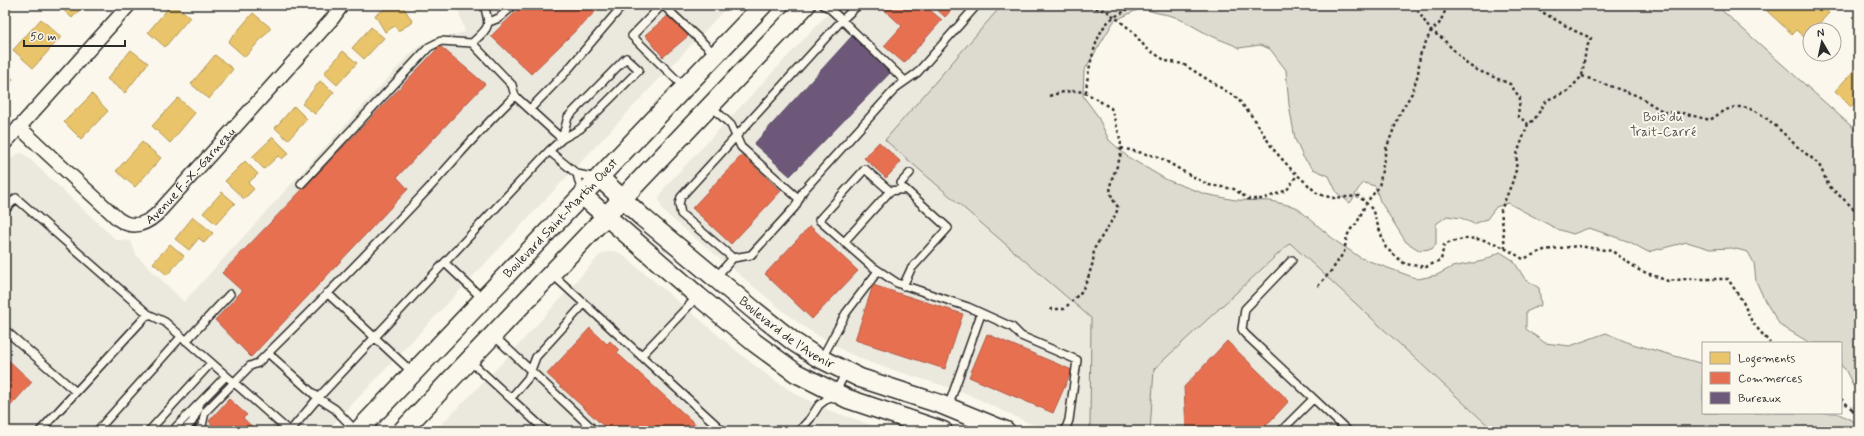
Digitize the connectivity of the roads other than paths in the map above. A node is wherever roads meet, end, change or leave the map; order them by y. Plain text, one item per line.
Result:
1 (129, 5) edge
2 (342, 5) edge
3 (484, 5) edge
4 (514, 5) edge
5 (623, 5) edge
6 (663, 5) edge
7 (763, 5) edge
8 (823, 5) edge
9 (858, 5) edge
10 (976, 5) edge
11 (799, 7) edge
12 (842, 20) junction
13 (489, 22) junction
14 (472, 43) junction
15 (716, 56) junction
16 (905, 81) junction
17 (685, 89) junction
18 (515, 96) junction
19 (711, 106) junction
20 (530, 109) junction
21 (19, 127) junction
22 (737, 137) junction
23 (562, 139) junction
24 (5, 143) edge
25 (549, 151) junction
26 (910, 173) dead end
27 (577, 174) junction
28 (600, 178) junction
29 (300, 184) dead end
30 (902, 190) junction
31 (890, 191) junction
32 (583, 196) junction
33 (622, 199) junction
34 (799, 199) junction
35 (5, 210) edge
36 (606, 216) junction
37 (844, 242) junction
38 (733, 258) junction
39 (1292, 260) dead end
40 (445, 263) junction
41 (878, 271) junction
42 (551, 274) junction
43 (715, 278) junction
44 (902, 286) junction
45 (327, 293) junction
46 (230, 294) dead end
47 (698, 296) junction
48 (484, 300) junction
49 (584, 304) junction
50 (148, 314) junction
51 (981, 314) junction
52 (5, 330) edge
53 (493, 335) junction
54 (375, 337) junction
55 (184, 339) junction
56 (268, 353) junction
57 (641, 356) junction
58 (822, 359) junction
59 (469, 360) junction
60 (211, 363) junction
61 (531, 371) junction
62 (846, 372) junction
63 (413, 373) junction
64 (226, 376) junction
65 (233, 383) junction
66 (76, 392) junction
67 (835, 393) junction
68 (318, 398) junction
69 (511, 398) junction
70 (1313, 399) junction
71 (202, 400) junction
72 (948, 407) junction
73 (40, 431) edge
74 (97, 431) edge
75 (149, 431) edge
76 (175, 431) edge
77 (183, 431) edge
78 (197, 431) edge
79 (290, 431) edge
80 (357, 431) edge
81 (402, 431) edge
82 (546, 431) edge
83 (595, 431) edge
84 (722, 431) edge
85 (799, 431) edge
86 (943, 431) edge
87 (1006, 431) edge
88 (1065, 431) edge
89 (1281, 431) edge
90 (1346, 431) edge

1 - 21 street
2 - 21 street, Avenue F.-X.-Garneau
3 - 13 lane
4 - 13 lane
5 - 20 lane
6 - 15 lane
6 - 17 lane
7 - 15 main road, Boulevard Saint-Martin Ouest
8 - 12 lane
9 - 12 lane
10 - 16 lane
11 - 19 main road
12 - 16 lane
12 - 22 lane
13 - 14 lane
14 - 18 lane
14 - 29 lane
15 - 17 main road, Boulevard Saint-Martin Ouest
16 - 34 lane
17 - 28 main road, Boulevard Saint-Martin Ouest
18 - 20 lane
18 - 45 lane
19 - 22 lane
19 - 33 main road
20 - 23 lane
21 - 24 street
22 - 34 lane
22 - 38 lane
23 - 23 lane
23 - 25 lane
25 - 27 lane
25 - 40 lane
26 - 30 lane
27 - 28 lane
27 - 32 lane
28 - 32 main road, Boulevard Saint-Martin Ouest
28 - 33 main road, Boulevard de l'Avenir
30 - 31 lane
30 - 44 lane
31 - 37 lane
31 - 37 lane
32 - 36 main road, Boulevard de l'Avenir
32 - 48 main road, Boulevard Saint-Martin Ouest
33 - 36 main road
33 - 43 main road, Boulevard de l'Avenir
34 - 38 lane
35 - 50 lane
36 - 42 main road
36 - 47 main road, Boulevard de l'Avenir
37 - 41 lane
38 - 43 lane
39 - 70 lane
40 - 48 lane
40 - 54 lane
41 - 44 lane
41 - 58 lane
42 - 49 lane
42 - 53 main road
43 - 58 main road, Boulevard de l'Avenir
44 - 51 lane
45 - 54 lane
45 - 56 lane
46 - 55 lane
47 - 57 lane
47 - 67 main road, Boulevard de l'Avenir
48 - 63 main road, Boulevard Saint-Martin Ouest
49 - 57 lane
49 - 61 lane
50 - 55 lane
50 - 66 lane
51 - 72 lane
51 - 88 lane
52 - 66 lane
53 - 59 main road
53 - 61 lane
54 - 63 lane
54 - 68 lane
55 - 60 lane
55 - 74 lane
56 - 65 lane
56 - 68 lane
57 - 84 lane
58 - 62 main road, Boulevard de l'Avenir
59 - 69 lane
59 - 81 main road
60 - 64 lane
60 - 75 lane
61 - 69 lane
61 - 83 lane
62 - 67 lane
62 - 72 main road, Boulevard de l'Avenir
63 - 80 main road, Boulevard Saint-Martin Ouest
64 - 65 lane
64 - 71 lane
65 - 78 lane
65 - 79 lane
66 - 73 lane
67 - 85 lane
67 - 86 main road, Boulevard de l'Avenir
68 - 79 lane
68 - 80 lane
69 - 82 lane
70 - 89 lane
70 - 90 lane
71 - 76 lane
71 - 77 lane
72 - 87 main road, Boulevard de l'Avenir

